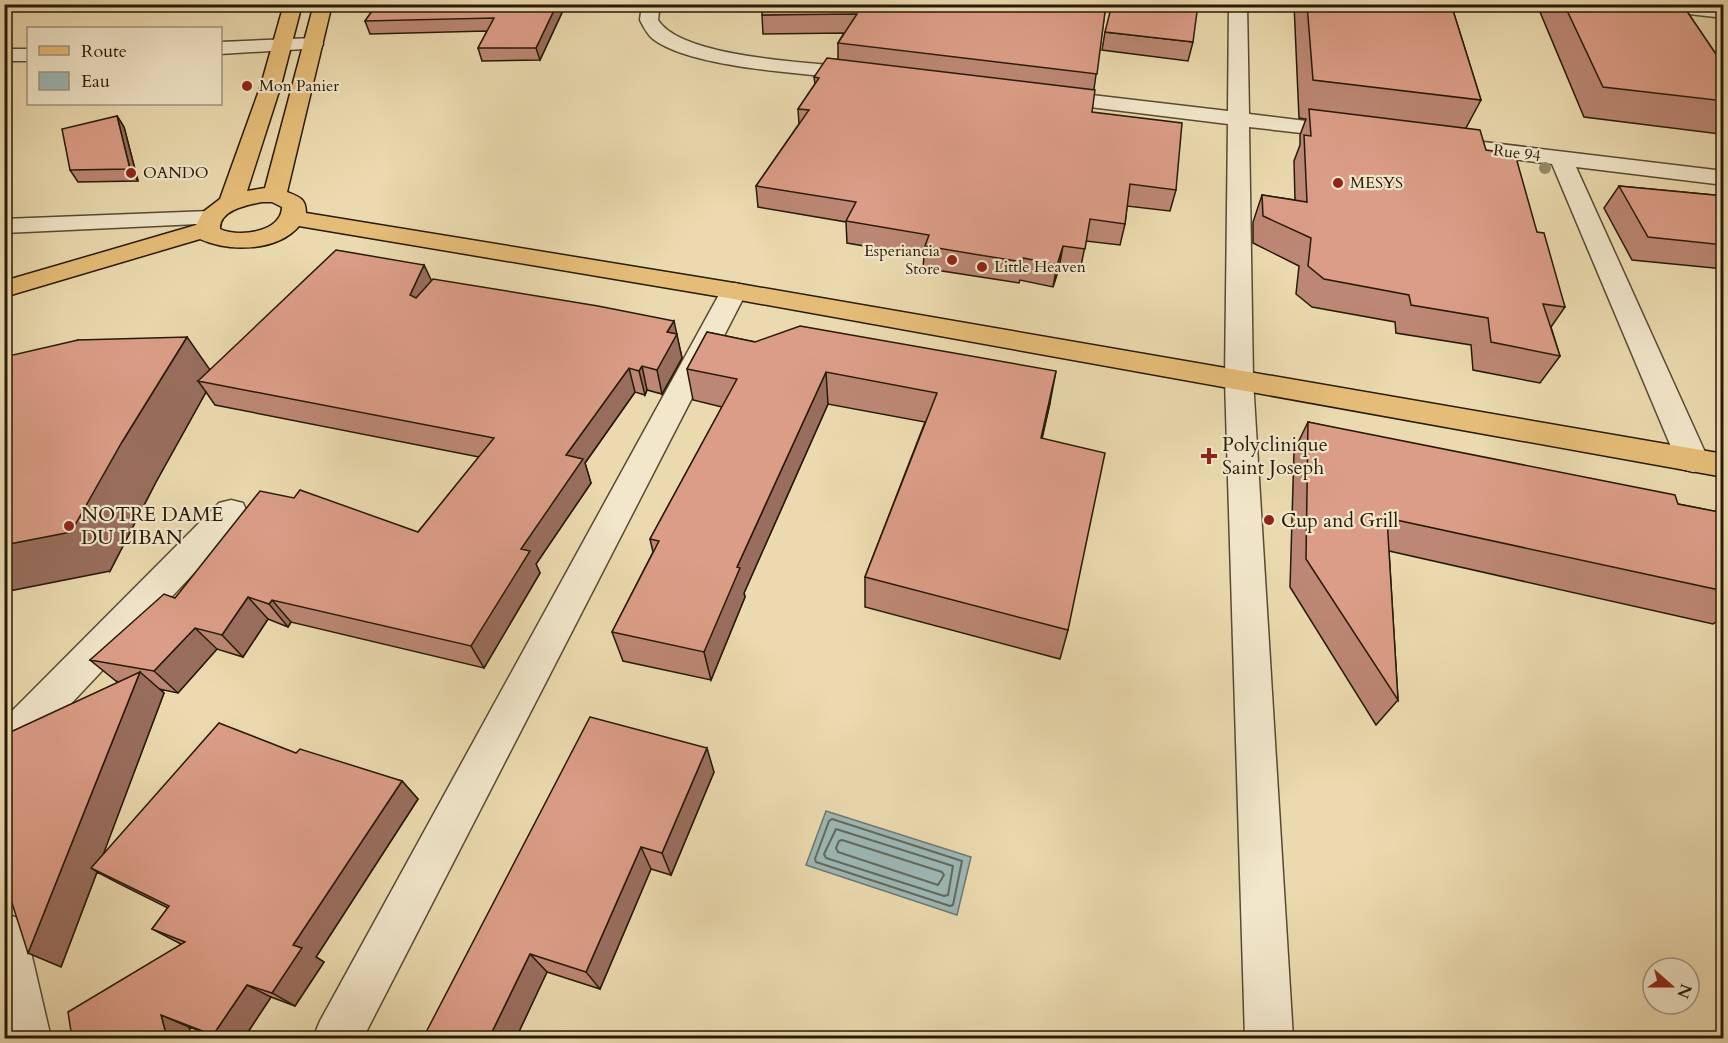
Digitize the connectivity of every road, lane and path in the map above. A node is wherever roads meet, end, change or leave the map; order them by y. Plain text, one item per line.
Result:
1 (293, 4) edge
2 (323, 4) edge
3 (651, 4) edge
4 (1238, 4) edge
5 (1645, 4) edge
6 (1724, 13) edge
7 (314, 44) junction
8 (280, 46) junction
9 (222, 48) edge
10 (27, 54) edge
11 (4, 55) edge
12 (885, 77) edge
13 (1027, 94) edge
14 (1240, 119) junction
15 (1371, 135) edge
16 (1418, 141) edge
17 (1561, 158) junction
18 (1724, 178) edge
19 (275, 195) junction
20 (231, 203) junction
21 (293, 218) junction
22 (209, 224) junction
23 (4, 226) edge
24 (4, 289) edge
25 (734, 291) junction
26 (1239, 380) junction
27 (1693, 461) junction
28 (1724, 466) edge
29 (231, 512) dead end
30 (4, 747) edge
31 (4, 935) edge
32 (27, 1038) edge
33 (337, 1038) edge
34 (1269, 1038) edge

1 - 8 main road
2 - 7 main road
3 - 12 street
4 - 14 street
5 - 6 street
7 - 8 street
7 - 19 main road
8 - 9 street
8 - 20 main road
10 - 11 street
13 - 14 street
14 - 15 street
14 - 26 street
16 - 17 street, Rue 94
17 - 18 street, Rue 94
17 - 27 street
19 - 20 main road
19 - 21 main road
20 - 22 main road
21 - 22 main road
21 - 25 main road
22 - 23 street
22 - 24 main road
25 - 26 main road
25 - 33 street
26 - 27 main road
26 - 34 street
27 - 28 main road
29 - 30 street
31 - 32 street

